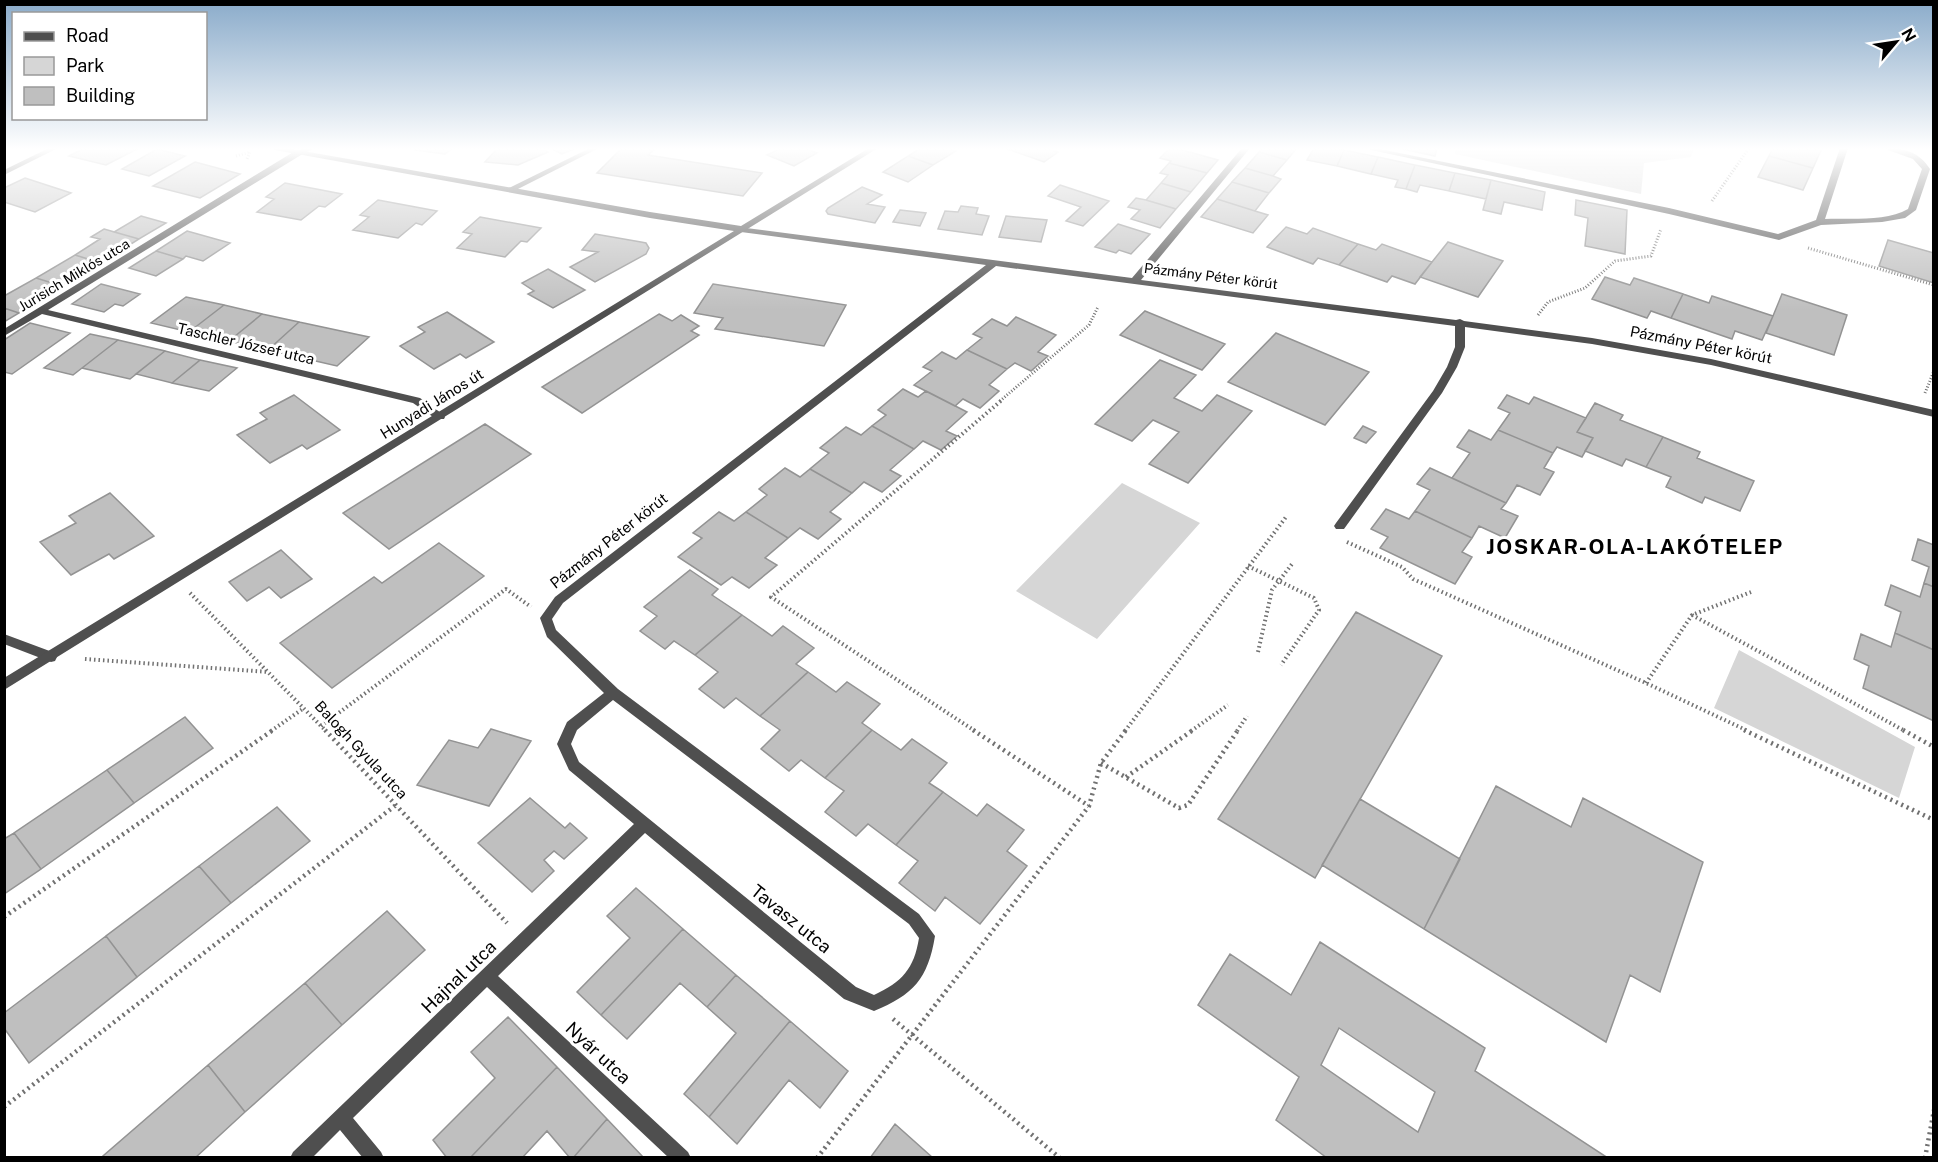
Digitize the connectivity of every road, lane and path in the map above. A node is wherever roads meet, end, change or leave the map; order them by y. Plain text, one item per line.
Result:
1 (218, 202) edge
2 (582, 202) edge
3 (785, 202) edge
4 (1201, 202) edge
5 (1627, 202) edge
6 (1712, 202) edge
7 (1826, 202) edge
8 (1915, 202) edge
9 (1669, 211) junction
10 (1701, 218) junction
11 (1820, 222) junction
12 (741, 229) junction
13 (1779, 237) junction
14 (994, 263) junction
15 (1134, 282) junction
16 (1934, 285) edge
17 (1098, 307) dead end
18 (40, 311) junction
19 (1460, 322) junction
20 (1524, 332) junction
21 (4, 333) edge
22 (1934, 414) edge
23 (440, 417) junction
24 (1286, 517) dead end
25 (1340, 526) dead end
26 (1343, 540) dead end
27 (1292, 564) dead end
28 (1248, 566) junction
29 (176, 579) junction
30 (1279, 581) junction
31 (1751, 592) dead end
32 (1692, 615) junction
33 (546, 618) junction
34 (4, 639) edge
35 (1258, 652) dead end
36 (51, 657) junction
37 (1281, 665) dead end
38 (268, 672) junction
39 (1646, 683) junction
40 (4, 685) edge
41 (613, 693) junction
42 (1228, 705) dead end
43 (304, 708) junction
44 (1247, 716) dead end
45 (321, 726) junction
46 (1934, 747) edge
47 (1101, 763) junction
48 (1126, 777) junction
49 (396, 805) junction
50 (1089, 806) junction
51 (1934, 820) edge
52 (645, 824) junction
53 (4, 917) edge
54 (524, 941) junction
55 (488, 977) junction
56 (874, 1003) junction
57 (911, 1034) junction
58 (4, 1107) edge
59 (1934, 1110) edge
60 (341, 1117) junction
61 (298, 1158) edge
62 (375, 1158) edge
63 (682, 1158) edge
64 (818, 1158) edge
65 (1060, 1158) edge
66 (1925, 1158) edge

1 - 18 street, Jurisich Miklós utca
2 - 12 street, Pázmány Péter körút
3 - 12 street, Hunyadi János út
4 - 15 street
5 - 9 street
6 - 10 path
7 - 11 street
8 - 11 street
9 - 10 street
9 - 20 path
10 - 13 street
11 - 13 street
12 - 14 street, Pázmány Péter körút
12 - 23 street, Hunyadi János út
13 - 16 path
14 - 15 street, Pázmány Péter körút
14 - 33 street, Pázmány Péter körút
15 - 19 street, Pázmány Péter körút
17 - 50 path
18 - 21 street, Jurisich Miklós utca
18 - 23 street, Taschler József utca
19 - 20 street, Pázmány Péter körút
19 - 25 street
20 - 22 street, Pázmány Péter körút
23 - 29 street, Hunyadi János út
24 - 28 path
26 - 39 path
27 - 30 path
28 - 30 path
28 - 47 path
29 - 36 street, Hunyadi János út
29 - 38 path, Balogh Gyula utca
30 - 35 path
30 - 37 path
31 - 32 path
32 - 39 path
32 - 46 path
33 - 41 street
33 - 45 path
34 - 36 street
36 - 38 path
36 - 40 street, Hunyadi János út
38 - 43 path, Balogh Gyula utca
39 - 51 path
41 - 52 street, Tavasz utca
41 - 56 street
42 - 48 path
43 - 45 path, Balogh Gyula utca
43 - 53 path
44 - 48 path
45 - 49 path, Balogh Gyula utca
47 - 48 path
47 - 50 path
49 - 54 path, Balogh Gyula utca
49 - 58 path
50 - 57 path
52 - 54 street, Hajnal utca
52 - 56 street, Tavasz utca
54 - 55 street, Hajnal utca
55 - 60 street, Hajnal utca
55 - 63 street, Nyár utca
56 - 57 path
57 - 64 path
57 - 65 path
59 - 66 path
60 - 61 street, Hajnal utca
60 - 62 street

